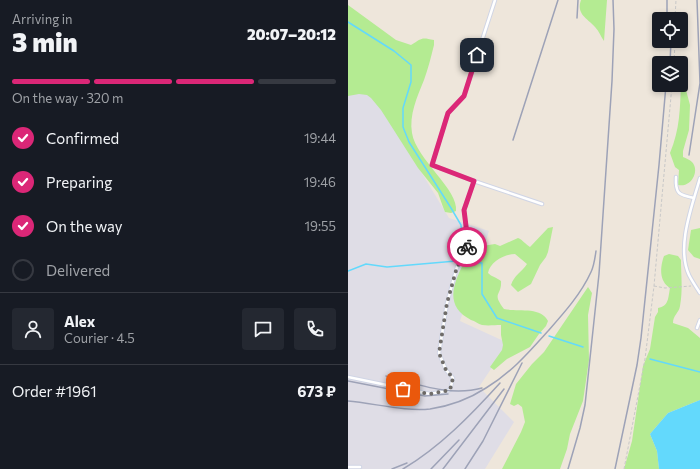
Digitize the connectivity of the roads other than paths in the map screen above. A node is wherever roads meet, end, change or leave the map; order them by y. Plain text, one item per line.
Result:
1 (495, 0) edge
2 (676, 177) dead end
3 (700, 178) edge
4 (474, 181) junction
5 (694, 198) junction
6 (542, 204) dead end
7 (700, 293) edge
8 (700, 320) edge
9 (697, 328) dead end
10 (348, 377) edge
11 (348, 467) edge
12 (360, 467) dead end

1 - 4 lane
2 - 5 lane
3 - 5 lane
4 - 6 lane
4 - 10 lane
5 - 7 lane
8 - 9 lane
11 - 12 lane

